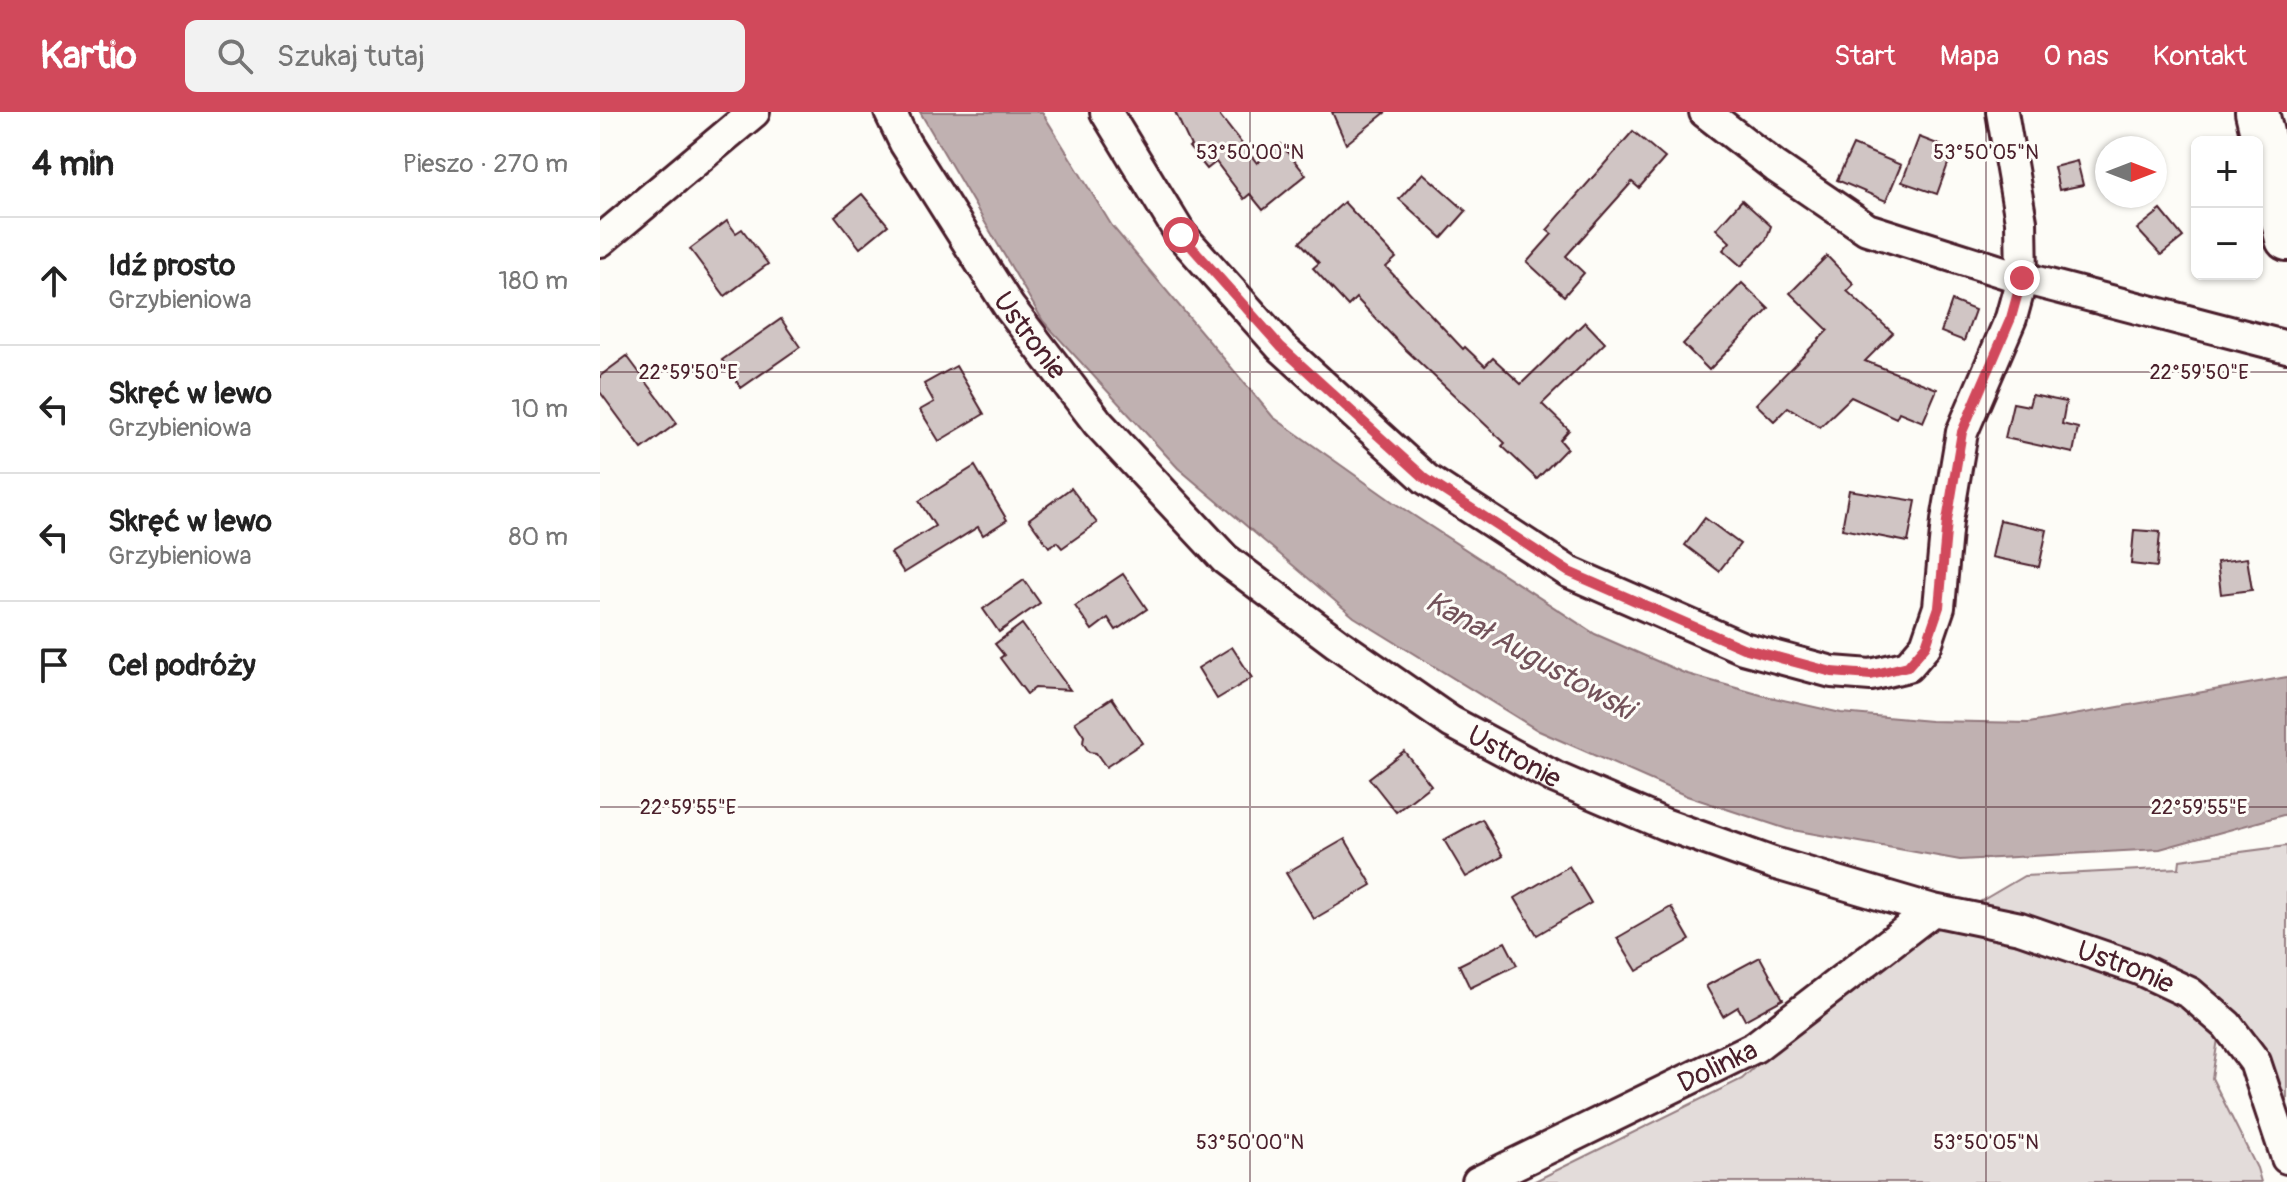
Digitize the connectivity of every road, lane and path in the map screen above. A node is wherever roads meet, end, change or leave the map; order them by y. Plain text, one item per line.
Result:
1 (754, 112) edge
2 (890, 112) edge
3 (1106, 112) edge
4 (1705, 112) edge
5 (2002, 112) edge
6 (2257, 112) edge
7 (2287, 239) edge
8 (600, 241) edge
9 (2022, 278) junction
10 (2287, 347) edge
11 (1933, 910) junction
12 (2287, 1158) edge
13 (1478, 1182) edge

1 - 8 street
2 - 11 street, Ustronie
3 - 9 street
4 - 9 street
5 - 9 street
6 - 7 main road
9 - 10 street
11 - 12 street, Ustronie
11 - 13 street, Dolinka

